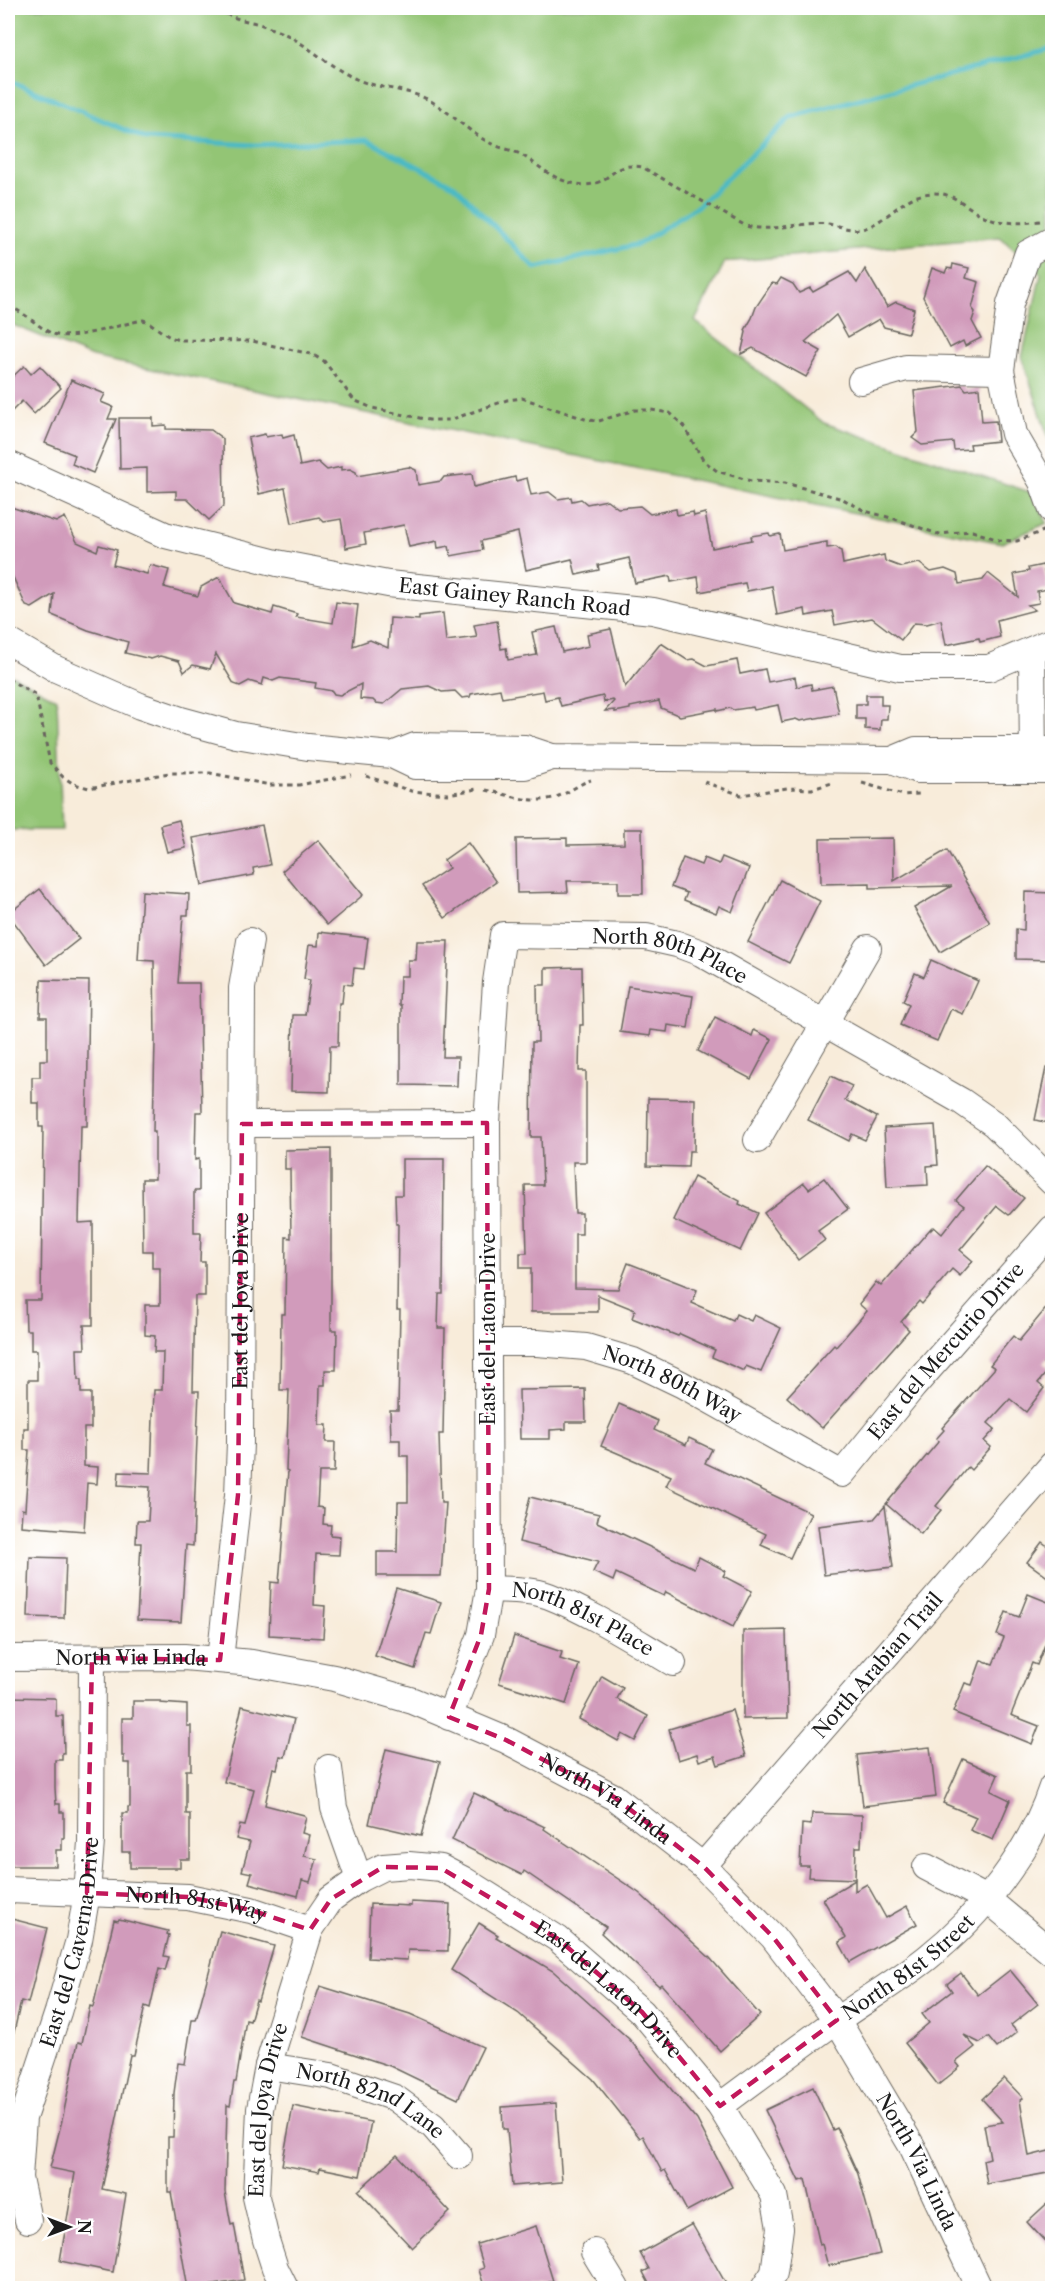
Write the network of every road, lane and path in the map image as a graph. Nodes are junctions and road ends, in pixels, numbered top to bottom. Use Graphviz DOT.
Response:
graph roads {
  1 [pos="219,8"];
  2 [pos="1049,230"];
  3 [pos="8,306"];
  4 [pos="1001,370"];
  5 [pos="861,381"];
  6 [pos="8,464"];
  7 [pos="1053,510"];
  8 [pos="1053,526"];
  9 [pos="8,641"];
  10 [pos="1042,646"];
  11 [pos="1043,760"];
  12 [pos="504,935"];
  13 [pos="250,941"];
  14 [pos="868,948"];
  15 [pos="823,1022"];
  16 [pos="486,1123"];
  17 [pos="242,1124"];
  18 [pos="757,1140"];
  19 [pos="1053,1182"];
  20 [pos="1053,1229"];
  21 [pos="488,1343"];
  22 [pos="1053,1465"];
  23 [pos="842,1474"];
  24 [pos="489,1589"];
  25 [pos="8,1658"];
  26 [pos="92,1658"];
  27 [pos="220,1660"];
  28 [pos="674,1663"];
  29 [pos="448,1717"];
  30 [pos="329,1768"];
  31 [pos="1053,1787"];
  32 [pos="703,1866"];
  33 [pos="926,1867"];
  34 [pos="359,1879"];
  35 [pos="8,1890"];
  36 [pos="87,1893"];
  37 [pos="987,1899"];
  38 [pos="310,1930"];
  39 [pos="1053,1953"];
  40 [pos="837,2019"];
  41 [pos="268,2066"];
  42 [pos="720,2106"];
  43 [pos="459,2156"];
  44 [pos="28,2220"];
  45 [pos="594,2252"];
  46 [pos="285,2289"];
  47 [pos="616,2289"];
  48 [pos="764,2289"];
  49 [pos="979,2289"];
  1 -- 2 [label="path"];
  2 -- 4 [label="street"];
  3 -- 8 [label="path"];
  4 -- 5 [label="street"];
  4 -- 7 [label="street"];
  6 -- 10 [label="street, East Gainey Ranch Road"];
  9 -- 11 [label="street, East Gainey Ranch Road"];
  10 -- 11 [label="street, East Gainey Ranch Road"];
  12 -- 15 [label="street, North 80th Place"];
  12 -- 16 [label="street, East del Laton Drive"];
  13 -- 17 [label="street, East del Joya Drive"];
  14 -- 15 [label="street"];
  15 -- 18 [label="street"];
  15 -- 19 [label="street, North 80th Place"];
  16 -- 17 [label="street"];
  16 -- 21 [label="street, East del Laton Drive"];
  17 -- 27 [label="street, East del Joya Drive"];
  20 -- 23 [label="street, East del Mercurio Drive"];
  21 -- 23 [label="street, North 80th Way"];
  21 -- 24 [label="street, East del Laton Drive"];
  22 -- 32 [label="street, North Arabian Trail"];
  24 -- 28 [label="street, North 81st Place"];
  24 -- 29 [label="street, East del Laton Drive"];
  25 -- 26 [label="street, North Via Linda"];
  26 -- 27 [label="street, North Via Linda"];
  26 -- 36 [label="street, East del Caverna Drive"];
  27 -- 29 [label="street, North Via Linda"];
  29 -- 32 [label="street, North Via Linda"];
  30 -- 34 [label="street"];
  31 -- 37 [label="street, North 81st Street"];
  32 -- 40 [label="street, North Via Linda"];
  33 -- 37 [label="street"];
  34 -- 38 [label="street, East del Laton Drive"];
  34 -- 42 [label="street, East del Laton Drive"];
  35 -- 36 [label="street, North 81st Way"];
  36 -- 38 [label="street, North 81st Way"];
  36 -- 44 [label="street, East del Caverna Drive"];
  37 -- 39 [label="street"];
  37 -- 40 [label="street, North 81st Street"];
  38 -- 41 [label="street, East del Joya Drive"];
  40 -- 42 [label="street, North 81st Street"];
  40 -- 49 [label="street, North Via Linda"];
  41 -- 43 [label="street, North 82nd Lane"];
  41 -- 46 [label="street, East del Joya Drive"];
  42 -- 48 [label="street, East del Laton Drive"];
  45 -- 47 [label="street"];
}
